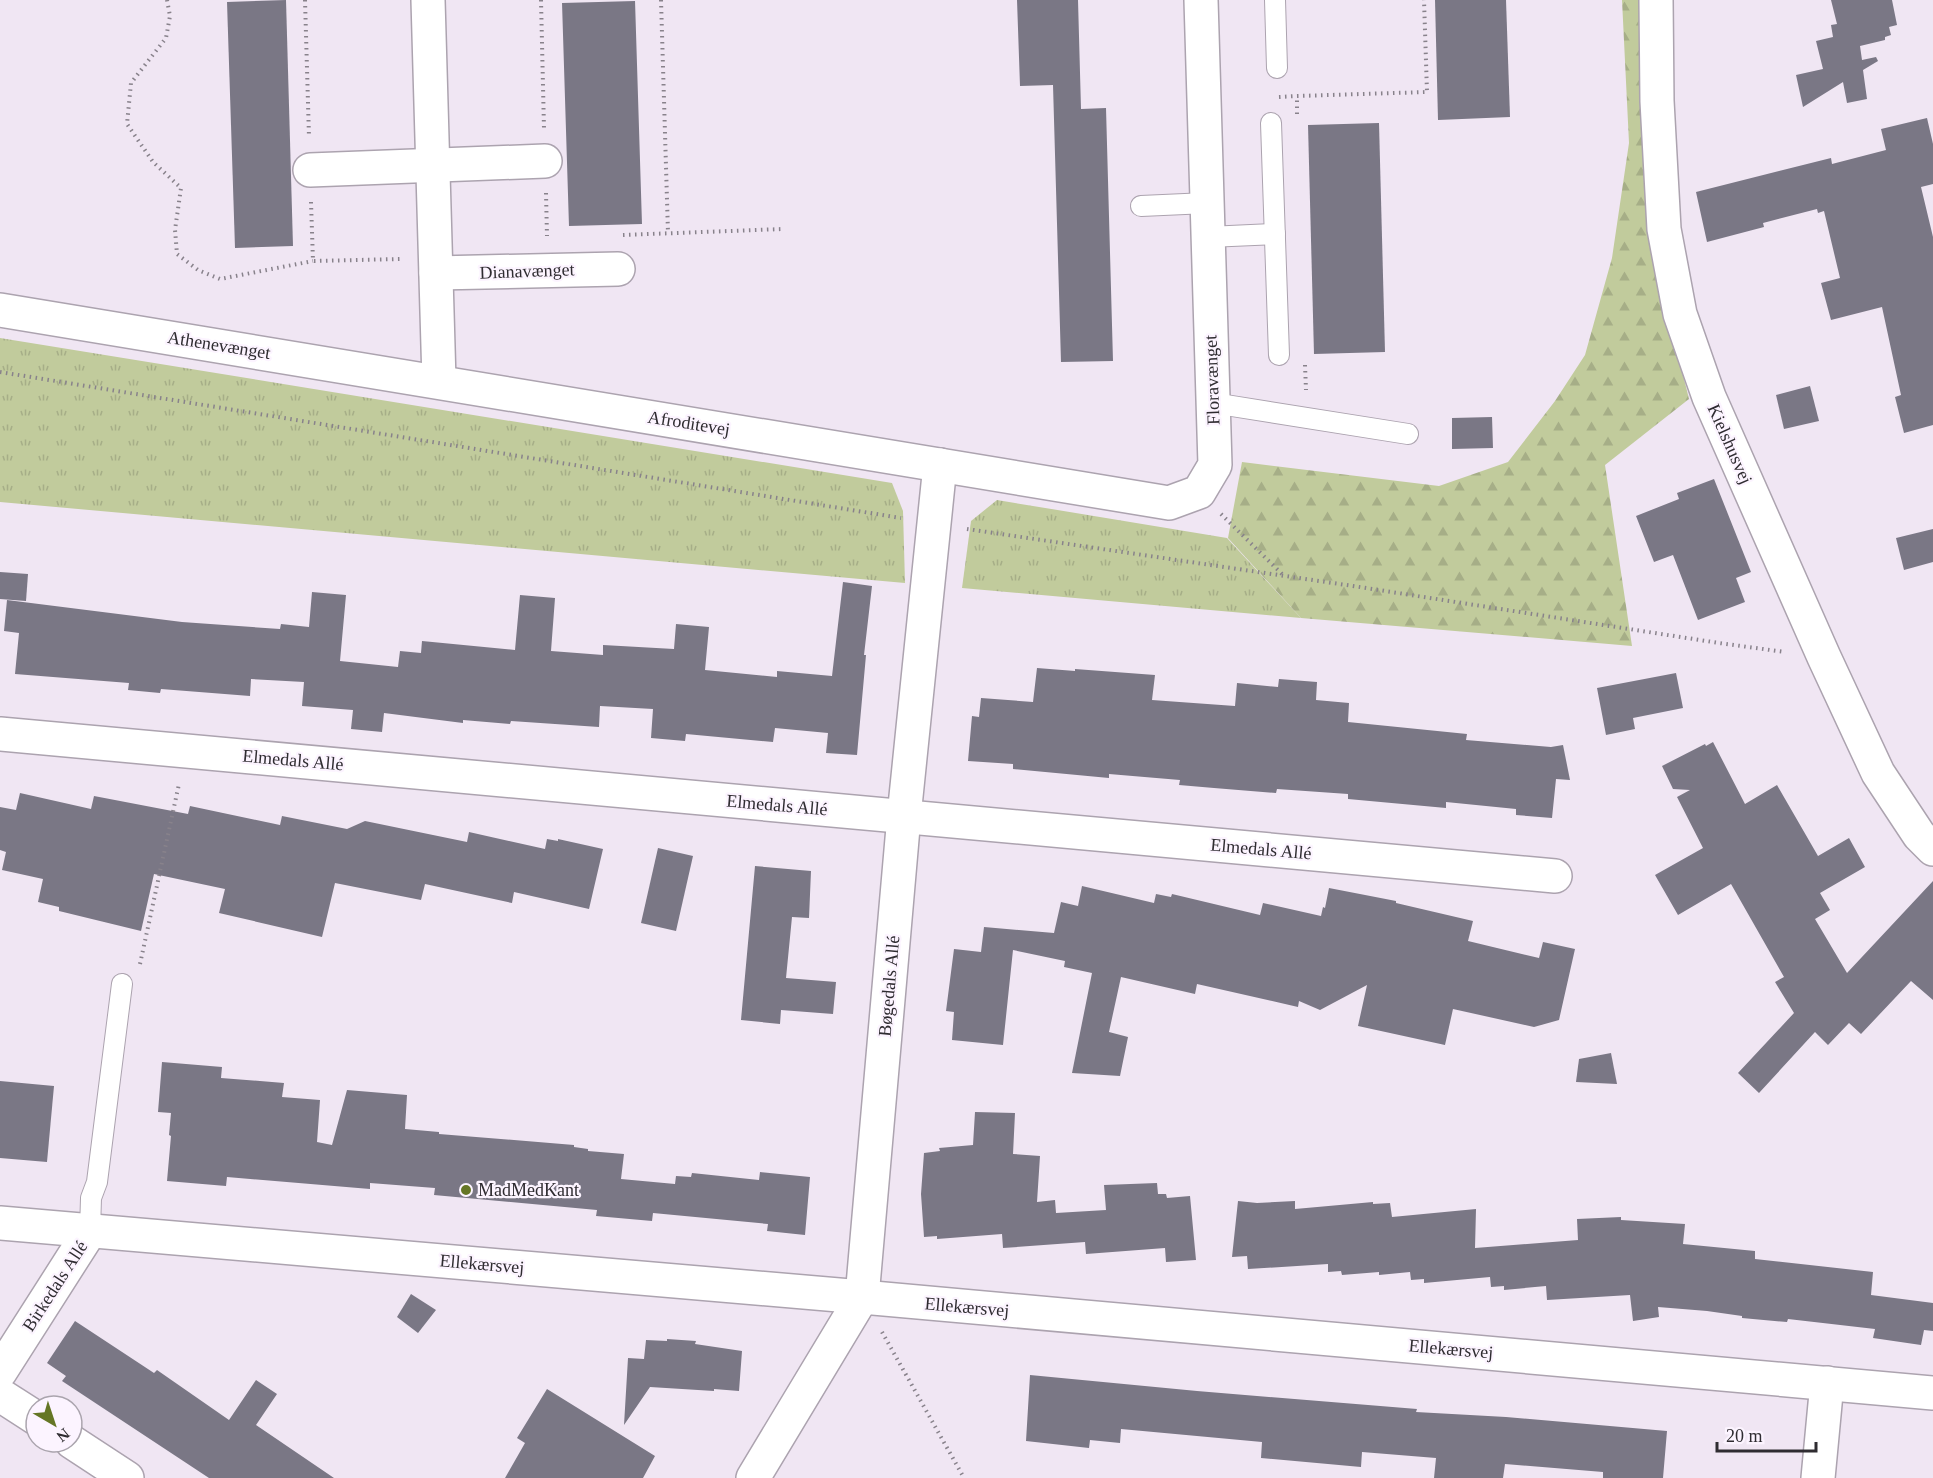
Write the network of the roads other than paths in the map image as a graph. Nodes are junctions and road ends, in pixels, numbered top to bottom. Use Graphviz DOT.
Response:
graph roads {
  1 [pos="428,0"];
  2 [pos="1201,0"];
  3 [pos="1275,0"];
  4 [pos="1656,0"];
  5 [pos="1278,68"];
  6 [pos="1271,123"];
  7 [pos="545,160"];
  8 [pos="432,165"];
  9 [pos="322,169"];
  10 [pos="1207,203"];
  11 [pos="1141,206"];
  12 [pos="1275,234"];
  13 [pos="1208,237"];
  14 [pos="618,269"];
  15 [pos="435,273"];
  16 [pos="0,310"];
  17 [pos="1280,355"];
  18 [pos="439,381"];
  19 [pos="1213,403"];
  20 [pos="1408,434"];
  21 [pos="940,465"];
  22 [pos="0,734"];
  23 [pos="904,816"];
  24 [pos="1933,849"];
  25 [pos="1555,876"];
  26 [pos="122,984"];
  27 [pos="0,1223"];
  28 [pos="90,1231"];
  29 [pos="862,1297"];
  30 [pos="0,1372"];
  31 [pos="1827,1383"];
  32 [pos="1933,1393"];
  33 [pos="0,1395"];
  34 [pos="24,1410"];
  35 [pos="84,1450"];
  36 [pos="127,1478"];
  37 [pos="753,1478"];
  38 [pos="1818,1478"];
  1 -- 8 [label="street"];
  2 -- 10 [label="street, Floravænget"];
  3 -- 5 [label="lane"];
  4 -- 24 [label="street, Kielshusvej"];
  6 -- 12 [label="lane"];
  7 -- 8 [label="street"];
  8 -- 9 [label="street"];
  8 -- 15 [label="street"];
  10 -- 11 [label="lane"];
  10 -- 13 [label="street, Floravænget"];
  12 -- 13 [label="lane"];
  12 -- 17 [label="lane"];
  13 -- 19 [label="street, Floravænget"];
  14 -- 15 [label="street, Dianavænget"];
  15 -- 18 [label="street"];
  16 -- 18 [label="street, Athenevænget"];
  18 -- 21 [label="street, Afroditevej"];
  19 -- 20 [label="lane"];
  19 -- 21 [label="street, Floravænget"];
  21 -- 23 [label="street, Bøgedals Allé"];
  22 -- 23 [label="street, Elmedals Allé"];
  23 -- 25 [label="street, Elmedals Allé"];
  23 -- 29 [label="street, Bøgedals Allé"];
  26 -- 28 [label="lane"];
  27 -- 28 [label="street, Ellekærsvej"];
  28 -- 29 [label="street, Ellekærsvej"];
  28 -- 30 [label="street, Birkedals Allé"];
  29 -- 31 [label="street, Ellekærsvej"];
  29 -- 37 [label="street, Bøgedals Allé"];
  31 -- 32 [label="street, Ellekærsvej"];
  31 -- 38 [label="street"];
  33 -- 34 [label="street"];
  35 -- 36 [label="street"];
}
